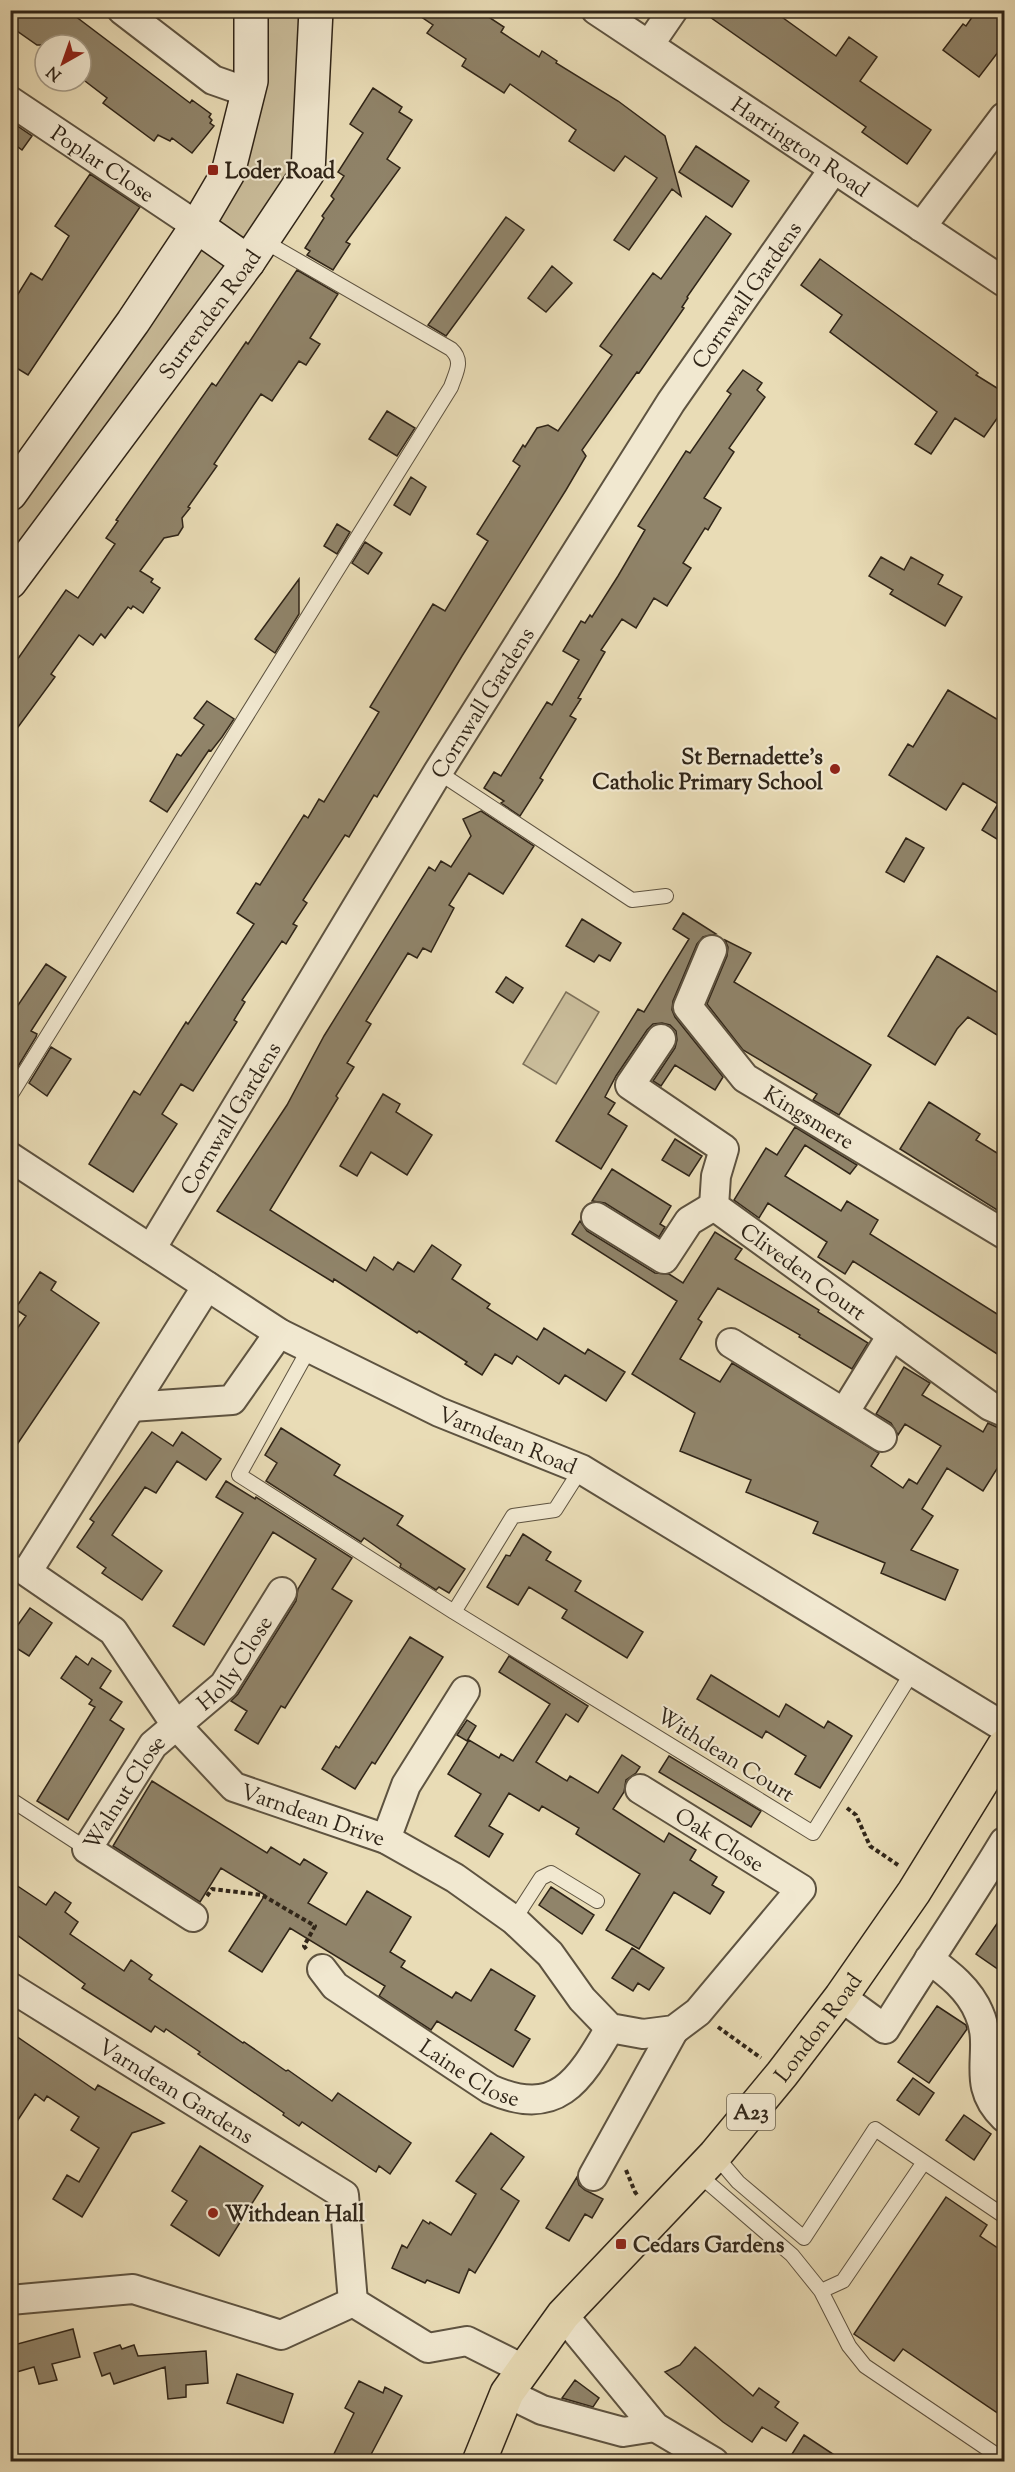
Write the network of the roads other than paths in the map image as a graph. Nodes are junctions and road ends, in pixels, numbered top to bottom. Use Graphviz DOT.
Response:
graph roads {
  1 [pos="122,10"];
  2 [pos="251,10"];
  3 [pos="316,10"];
  4 [pos="596,10"];
  5 [pos="673,10"];
  6 [pos="649,45"];
  7 [pos="249,88"];
  8 [pos="10,100"];
  9 [pos="1005,117"];
  10 [pos="833,170"];
  11 [pos="197,226"];
  12 [pos="921,227"];
  13 [pos="255,251"];
  14 [pos="1005,282"];
  15 [pos="10,494"];
  16 [pos="14,569"];
  17 [pos="438,772"];
  18 [pos="666,896"];
  19 [pos="712,950"];
  20 [pos="661,1039"];
  21 [pos="10,1096"];
  22 [pos="10,1157"];
  23 [pos="714,1206"];
  24 [pos="596,1217"];
  25 [pos="1005,1234"];
  26 [pos="151,1249"];
  27 [pos="207,1286"];
  28 [pos="279,1333"];
  29 [pos="892,1335"];
  30 [pos="731,1343"];
  31 [pos="310,1347"];
  32 [pos="131,1407"];
  33 [pos="1005,1412"];
  34 [pos="843,1413"];
  35 [pos="882,1437"];
  36 [pos="581,1469"];
  37 [pos="19,1566"];
  38 [pos="282,1592"];
  39 [pos="454,1612"];
  40 [pos="913,1671"];
  41 [pos="465,1691"];
  42 [pos="176,1725"];
  43 [pos="1005,1727"];
  44 [pos="1005,1746"];
  45 [pos="640,1789"];
  46 [pos="10,1799"];
  47 [pos="386,1839"];
  48 [pos="1005,1842"];
  49 [pos="87,1850"];
  50 [pos="995,1881"];
  51 [pos="597,1901"];
  52 [pos="193,1917"];
  53 [pos="514,1920"];
  54 [pos="929,1959"];
  55 [pos="322,1969"];
  56 [pos="10,1987"];
  57 [pos="842,1997"];
  58 [pos="610,2028"];
  59 [pos="674,2030"];
  60 [pos="1005,2117"];
  61 [pos="924,2162"];
  62 [pos="706,2164"];
  63 [pos="593,2176"];
  64 [pos="1005,2216"];
  65 [pos="821,2291"];
  66 [pos="10,2300"];
  67 [pos="353,2302"];
  68 [pos="563,2315"];
  69 [pos="515,2381"];
  70 [pos="656,2427"];
  71 [pos="1005,2460"];
  72 [pos="479,2462"];
  73 [pos="714,2462"];
  1 -- 7 [label="street"];
  2 -- 7 [label="street"];
  3 -- 13 [label="street, Surrenden Road"];
  4 -- 6 [label="street, Harrington Road"];
  5 -- 6 [label="street"];
  6 -- 10 [label="street, Harrington Road"];
  7 -- 11 [label="street"];
  8 -- 11 [label="street, Poplar Close"];
  9 -- 12 [label="street"];
  10 -- 12 [label="street, Harrington Road"];
  10 -- 17 [label="street, Cornwall Gardens"];
  11 -- 13 [label="street"];
  11 -- 15 [label="street"];
  12 -- 14 [label="street, Harrington Road"];
  13 -- 16 [label="street, Surrenden Road"];
  13 -- 21 [label="lane"];
  17 -- 18 [label="lane"];
  17 -- 26 [label="street, Cornwall Gardens"];
  19 -- 25 [label="street, Kingsmere"];
  20 -- 23 [label="street"];
  22 -- 26 [label="street, Varndean Road"];
  23 -- 24 [label="street"];
  23 -- 29 [label="street, Cliveden Court"];
  26 -- 27 [label="street, Varndean Road"];
  27 -- 28 [label="street, Varndean Road"];
  27 -- 32 [label="street, Varndean Drive"];
  28 -- 31 [label="street, Varndean Road"];
  28 -- 32 [label="street"];
  29 -- 33 [label="street, Cliveden Court"];
  29 -- 34 [label="street"];
  30 -- 34 [label="street"];
  31 -- 36 [label="street, Varndean Road"];
  31 -- 39 [label="lane, Withdean Court"];
  32 -- 37 [label="street, Varndean Drive"];
  34 -- 35 [label="street"];
  36 -- 39 [label="lane"];
  36 -- 40 [label="street, Varndean Road"];
  37 -- 42 [label="street, Varndean Drive"];
  38 -- 42 [label="street, Holly Close"];
  39 -- 40 [label="lane, Withdean Court"];
  40 -- 43 [label="street, Varndean Road"];
  41 -- 47 [label="street"];
  42 -- 47 [label="street, Varndean Drive"];
  42 -- 49 [label="street, Walnut Close"];
  44 -- 57 [label="highway, London Road / A23"];
  45 -- 59 [label="street, Oak Close"];
  46 -- 49 [label="lane"];
  47 -- 53 [label="street, Varndean Drive"];
  48 -- 50 [label="street"];
  49 -- 52 [label="street, Walnut Close"];
  50 -- 54 [label="street"];
  51 -- 53 [label="lane"];
  53 -- 58 [label="street, Varndean Drive"];
  54 -- 57 [label="street"];
  54 -- 60 [label="street"];
  55 -- 58 [label="street, Laine Close"];
  56 -- 67 [label="street, Varndean Gardens"];
  57 -- 62 [label="highway, London Road / A23"];
  58 -- 59 [label="street"];
  59 -- 63 [label="street"];
  61 -- 62 [label="lane"];
  61 -- 64 [label="lane"];
  61 -- 65 [label="lane"];
  62 -- 65 [label="lane"];
  62 -- 68 [label="highway, London Road / A23"];
  65 -- 71 [label="lane"];
  66 -- 67 [label="street"];
  67 -- 69 [label="street"];
  68 -- 69 [label="highway, London Road / A23"];
  68 -- 70 [label="street"];
  69 -- 70 [label="street"];
  69 -- 72 [label="highway, London Road / A23"];
  70 -- 73 [label="street"];
}
